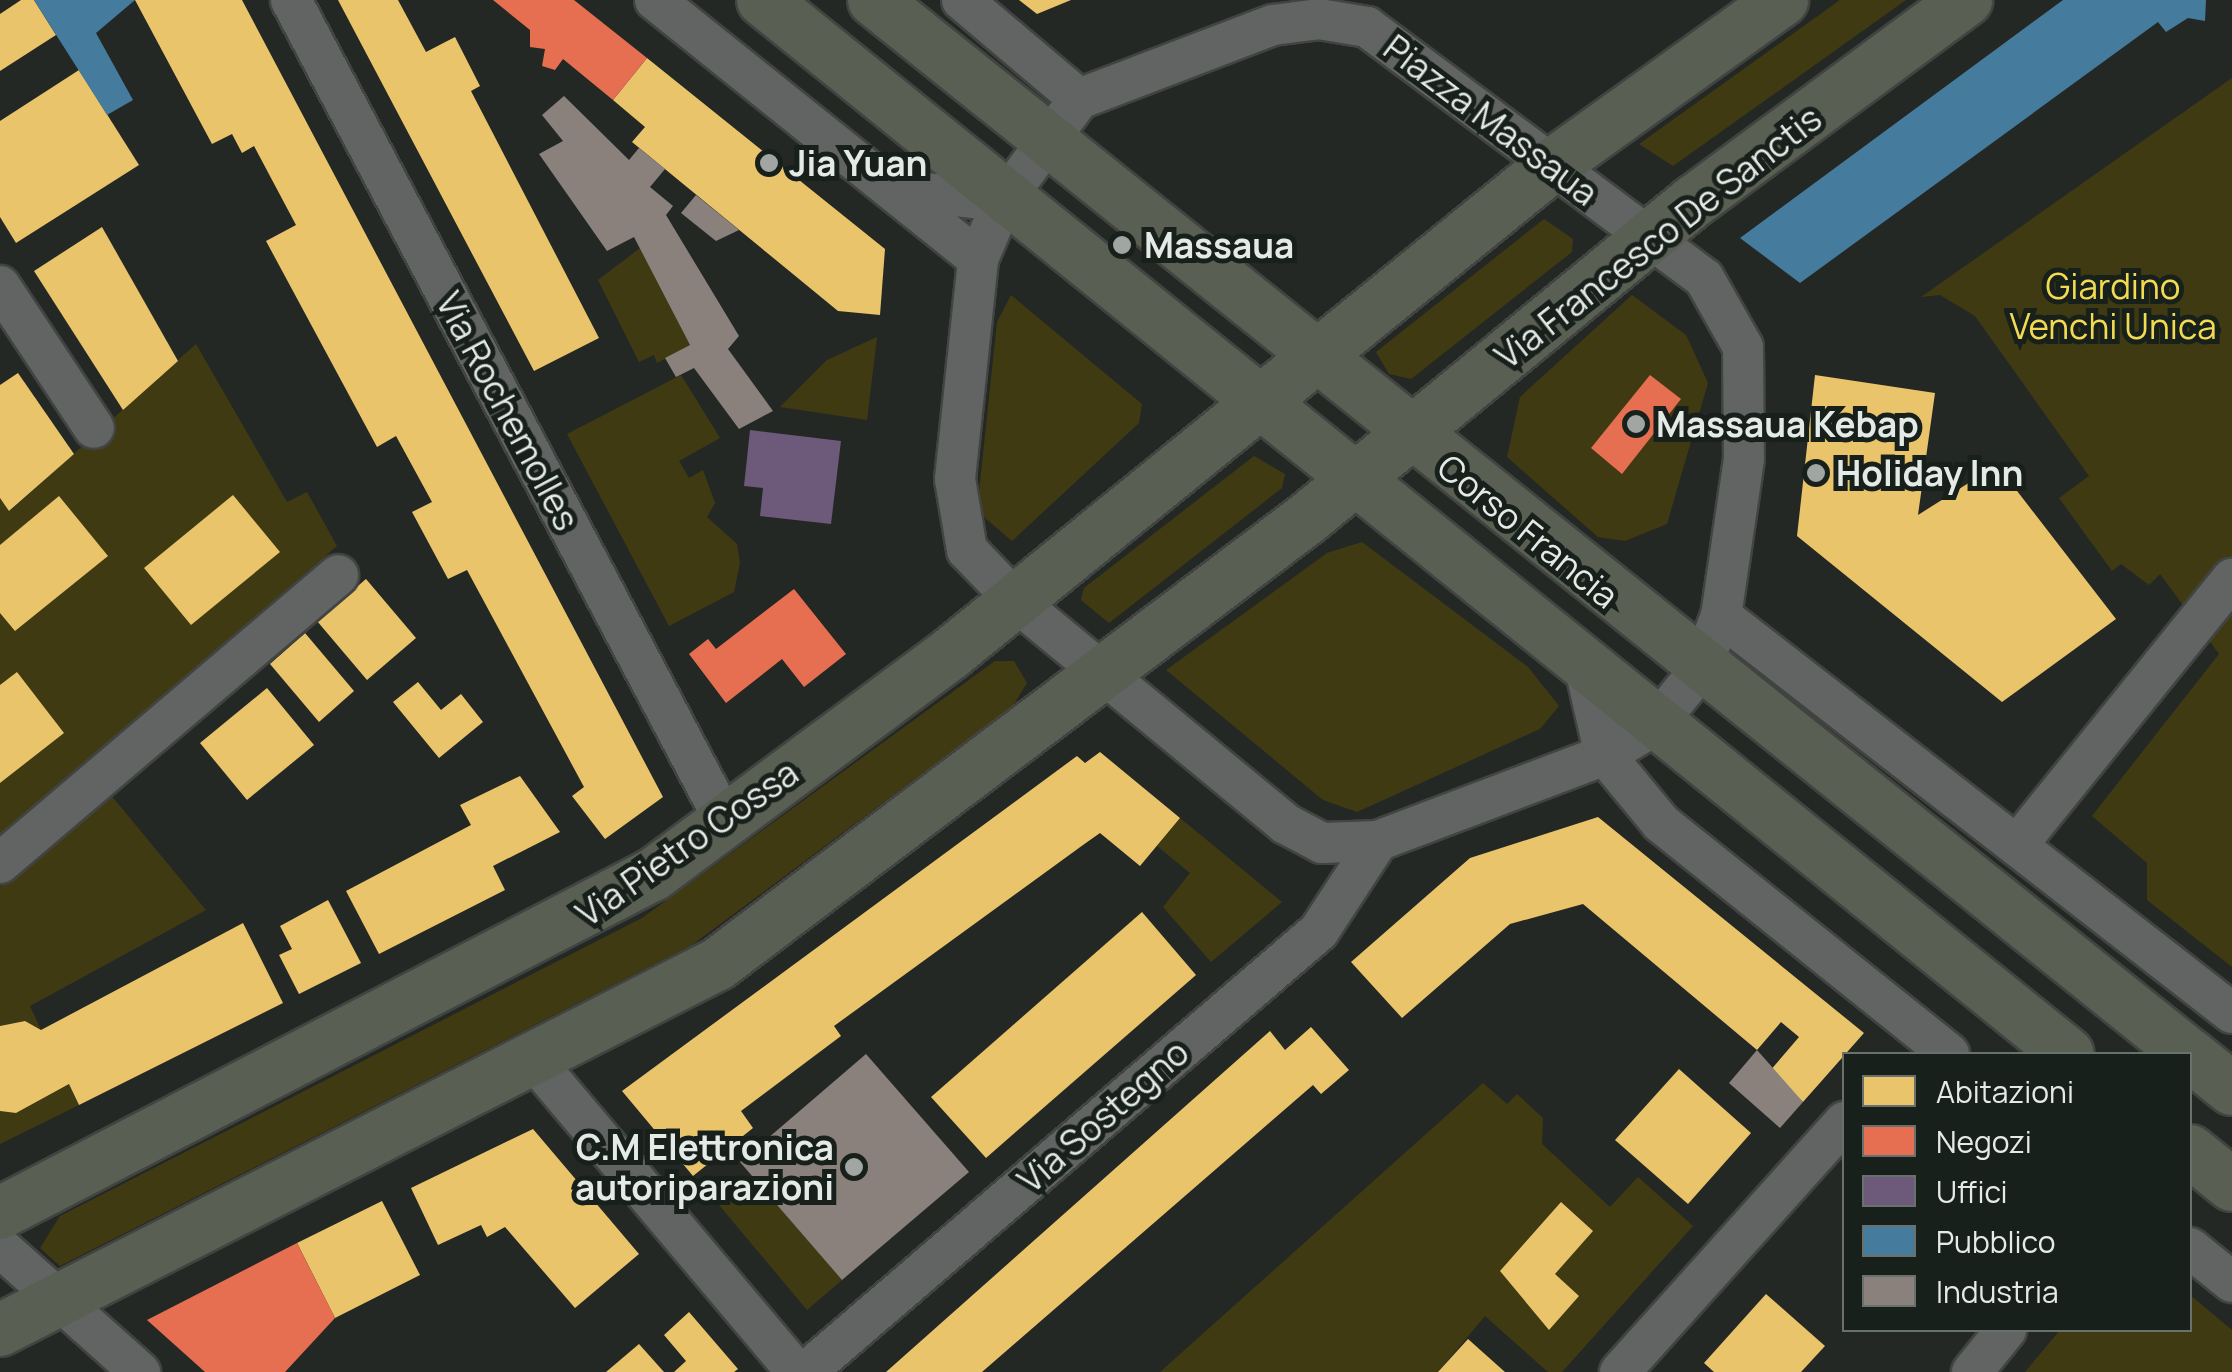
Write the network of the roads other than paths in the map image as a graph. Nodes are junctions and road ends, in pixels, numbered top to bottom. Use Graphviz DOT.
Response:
graph roads {
  1 [pos="291,0"];
  2 [pos="655,0"];
  3 [pos="763,0"];
  4 [pos="874,0"];
  5 [pos="962,0"];
  6 [pos="1782,0"];
  7 [pos="1966,0"];
  8 [pos="1079,99"];
  9 [pos="1048,140"];
  10 [pos="1554,164"];
  11 [pos="896,190"];
  12 [pos="1003,201"];
  13 [pos="1648,240"];
  14 [pos="978,259"];
  15 [pos="0,286"];
  16 [pos="1313,355"];
  17 [pos="1258,401"];
  18 [pos="94,428"];
  19 [pos="1410,435"];
  20 [pos="1353,480"];
  21 [pos="338,575"];
  22 [pos="2232,579"];
  23 [pos="1016,602"];
  24 [pos="1721,616"];
  25 [pos="1585,668"];
  26 [pos="1700,670"];
  27 [pos="1104,673"];
  28 [pos="1655,725"];
  29 [pos="1605,755"];
  30 [pos="725,821"];
  31 [pos="1378,841"];
  32 [pos="2018,844"];
  33 [pos="0,864"];
  34 [pos="2232,1013"];
  35 [pos="1926,1048"];
  36 [pos="2065,1052"];
  37 [pos="2185,1052"];
  38 [pos="2192,1057"];
  39 [pos="533,1059"];
  40 [pos="2232,1089"];
  41 [pos="1842,1124"];
  42 [pos="2192,1154"];
  43 [pos="2232,1185"];
  44 [pos="0,1213"];
  45 [pos="0,1247"];
  46 [pos="2192,1250"];
  47 [pos="2232,1282"];
  48 [pos="59,1300"];
  49 [pos="0,1330"];
  50 [pos="2004,1332"];
  51 [pos="140,1372"];
  52 [pos="797,1372"];
  53 [pos="806,1372"];
  54 [pos="1620,1372"];
  55 [pos="1972,1372"];
  1 -- 30 [label="street, Via Rochemolles"];
  2 -- 11 [label="street"];
  3 -- 12 [label="main road, Corso Francia"];
  4 -- 9 [label="main road, Corso Francia"];
  5 -- 8 [label="street"];
  6 -- 10 [label="main road"];
  7 -- 13 [label="main road, Via Francesco De Sanctis"];
  8 -- 9 [label="street, Piazza Massaua"];
  8 -- 10 [label="street, Piazza Massaua"];
  9 -- 12 [label="street, Piazza Massaua"];
  9 -- 16 [label="main road, Corso Francia"];
  10 -- 13 [label="street, Piazza Massaua"];
  10 -- 16 [label="main road"];
  11 -- 12 [label="street"];
  11 -- 14 [label="street"];
  12 -- 14 [label="street, Piazza Massaua"];
  12 -- 17 [label="main road, Corso Francia"];
  13 -- 19 [label="main road, Via Francesco De Sanctis"];
  13 -- 24 [label="street, Piazza Massaua"];
  14 -- 23 [label="street, Piazza Massaua"];
  15 -- 18 [label="street"];
  16 -- 17 [label="main road"];
  16 -- 19 [label="main road, Corso Francia"];
  17 -- 20 [label="main road, Corso Francia"];
  17 -- 23 [label="main road, Via Pietro Cossa"];
  19 -- 20 [label="main road, Via Francesco De Sanctis"];
  19 -- 26 [label="main road, Corso Francia"];
  20 -- 25 [label="main road, Corso Francia"];
  20 -- 27 [label="main road"];
  21 -- 33 [label="street"];
  22 -- 32 [label="street"];
  23 -- 27 [label="street, Piazza Massaua"];
  23 -- 30 [label="main road, Via Pietro Cossa"];
  24 -- 26 [label="street, Piazza Massaua"];
  24 -- 32 [label="street"];
  25 -- 28 [label="main road, Corso Francia"];
  25 -- 29 [label="street"];
  26 -- 28 [label="street, Piazza Massaua"];
  26 -- 37 [label="main road, Corso Francia"];
  27 -- 31 [label="street, Piazza Massaua"];
  27 -- 39 [label="main road"];
  28 -- 29 [label="street, Piazza Massaua"];
  28 -- 36 [label="main road, Corso Francia"];
  29 -- 31 [label="street, Piazza Massaua"];
  29 -- 35 [label="street"];
  30 -- 44 [label="main road, Via Pietro Cossa"];
  31 -- 53 [label="street, Via Sostegno"];
  32 -- 34 [label="street"];
  38 -- 40 [label="main road, Corso Francia"];
  39 -- 48 [label="main road"];
  39 -- 52 [label="street"];
  41 -- 54 [label="street"];
  42 -- 43 [label="main road"];
  45 -- 48 [label="street"];
  46 -- 47 [label="street"];
  48 -- 49 [label="main road"];
  48 -- 51 [label="street"];
  50 -- 55 [label="street"];
}
